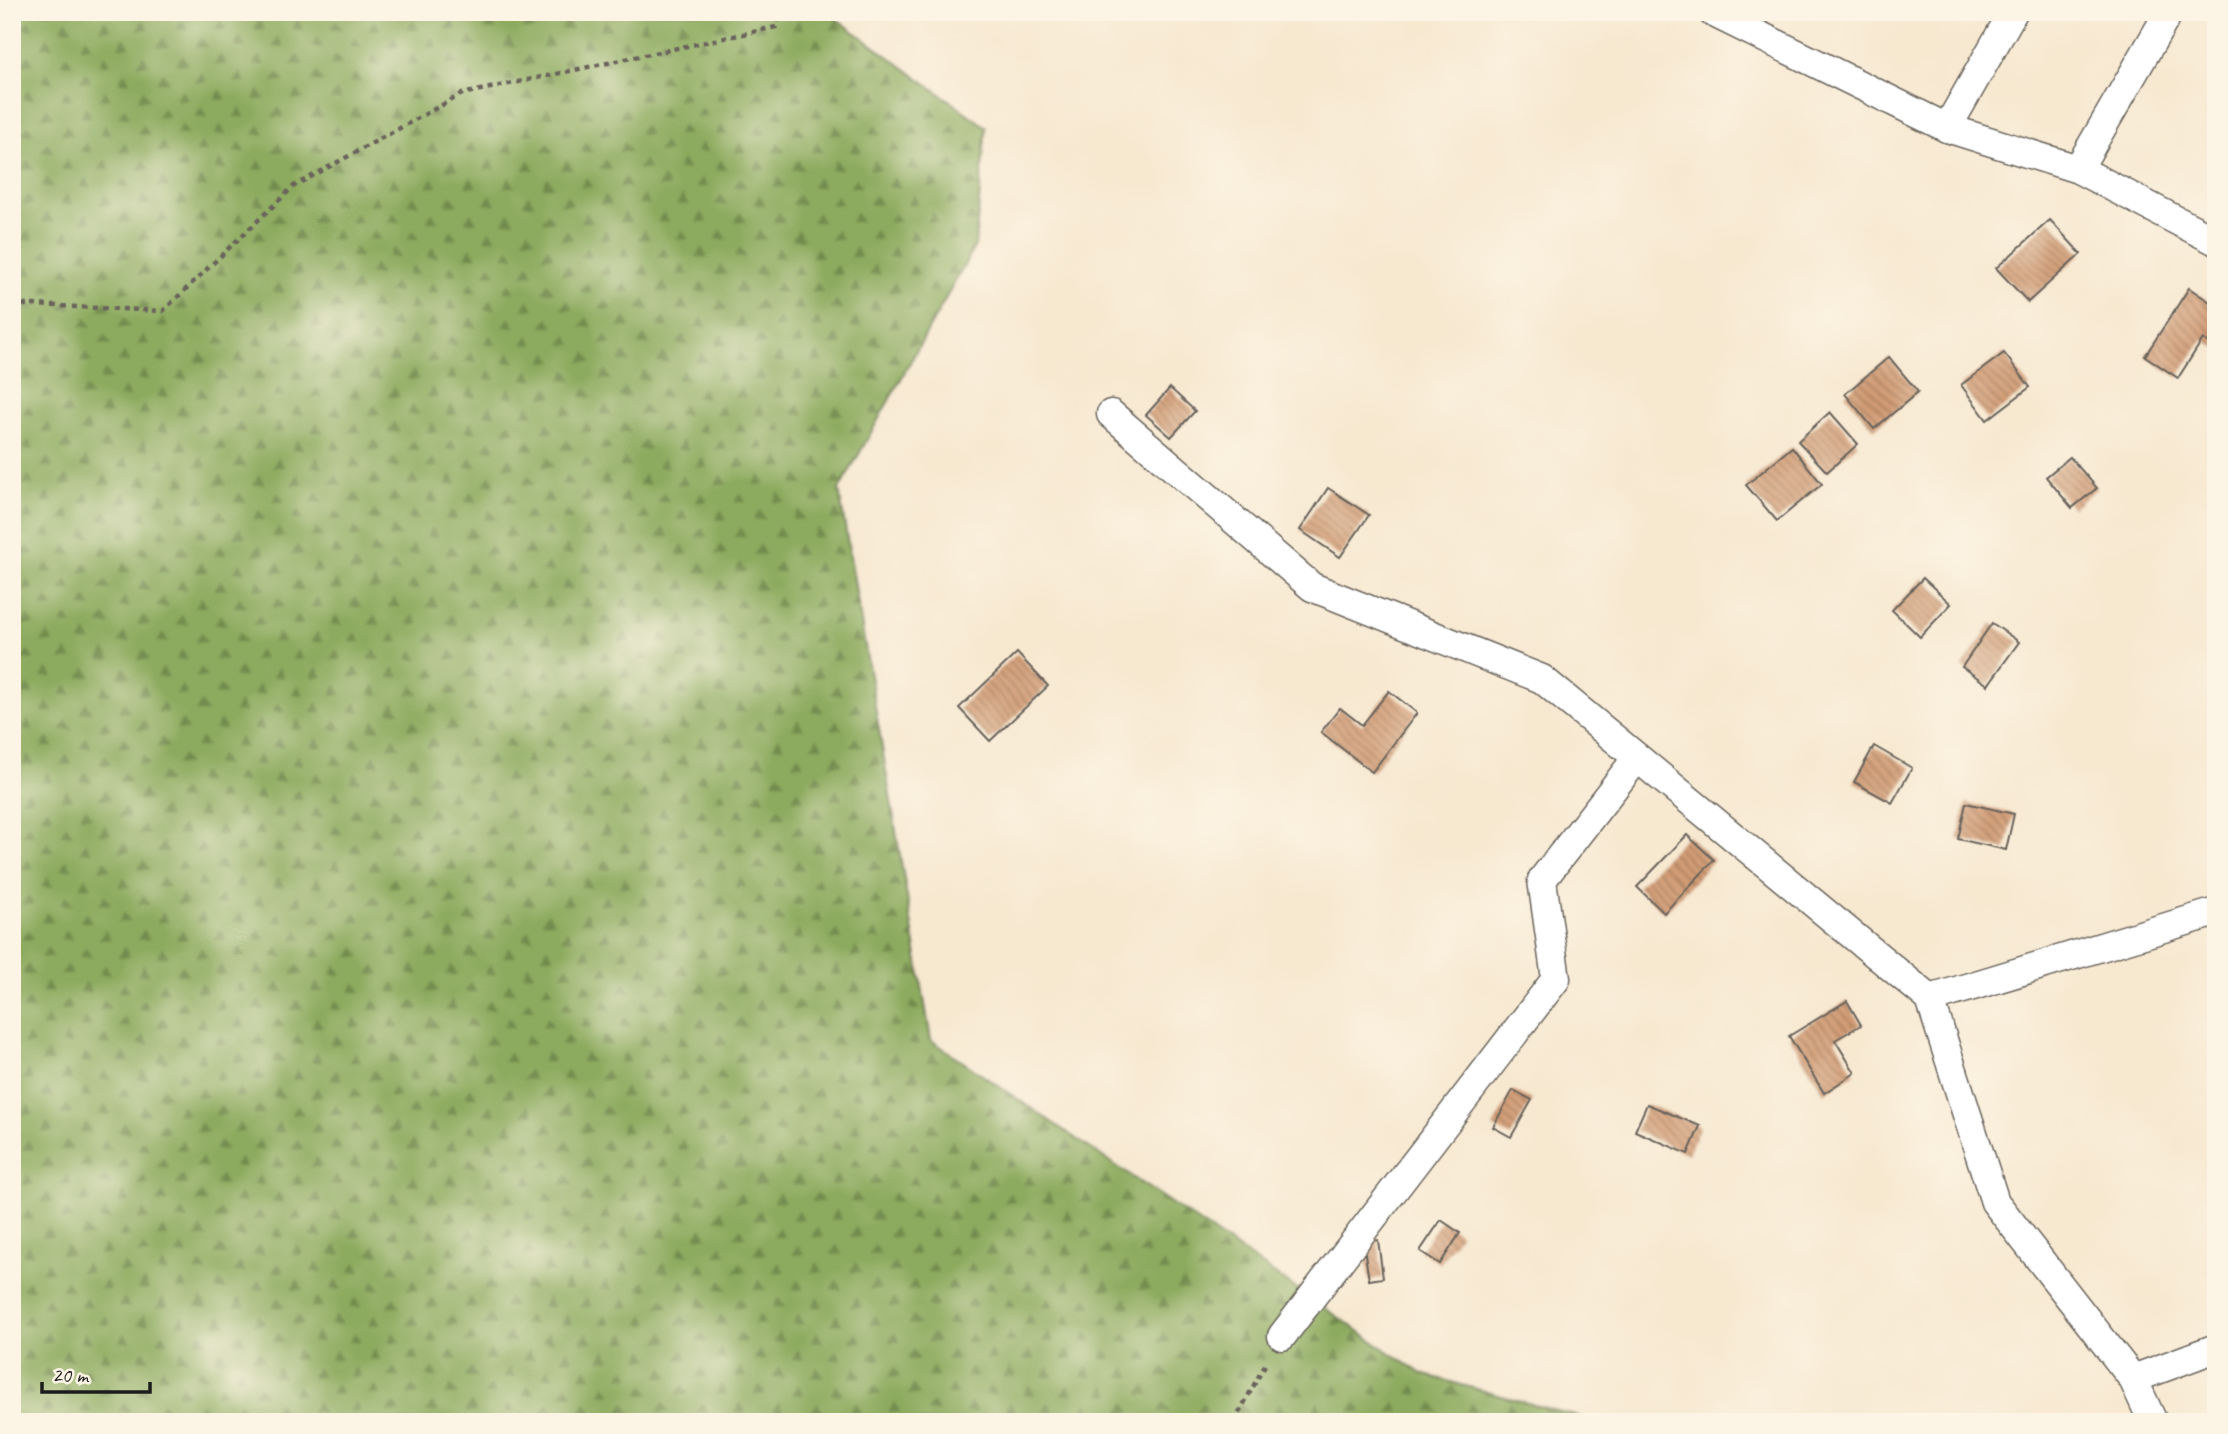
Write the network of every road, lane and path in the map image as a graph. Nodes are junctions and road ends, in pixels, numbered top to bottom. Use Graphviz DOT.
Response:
graph roads {
  1 [pos="779,12"];
  2 [pos="1712,12"];
  3 [pos="2013,12"];
  4 [pos="2168,12"];
  5 [pos="1947,128"];
  6 [pos="2078,169"];
  7 [pos="2216,241"];
  8 [pos="12,304"];
  9 [pos="1111,414"];
  10 [pos="1637,758"];
  11 [pos="2216,912"];
  12 [pos="1930,999"];
  13 [pos="1282,1336"];
  14 [pos="2216,1348"];
  15 [pos="2133,1379"];
  16 [pos="1234,1422"];
  17 [pos="2153,1422"];
  1 -- 8 [label="path"];
  2 -- 5 [label="street"];
  3 -- 5 [label="street"];
  4 -- 6 [label="street"];
  5 -- 6 [label="street"];
  6 -- 7 [label="street"];
  9 -- 10 [label="street"];
  10 -- 12 [label="street"];
  10 -- 13 [label="street"];
  11 -- 12 [label="street"];
  12 -- 15 [label="street"];
  13 -- 16 [label="path"];
  14 -- 15 [label="street"];
  15 -- 17 [label="street"];
}
